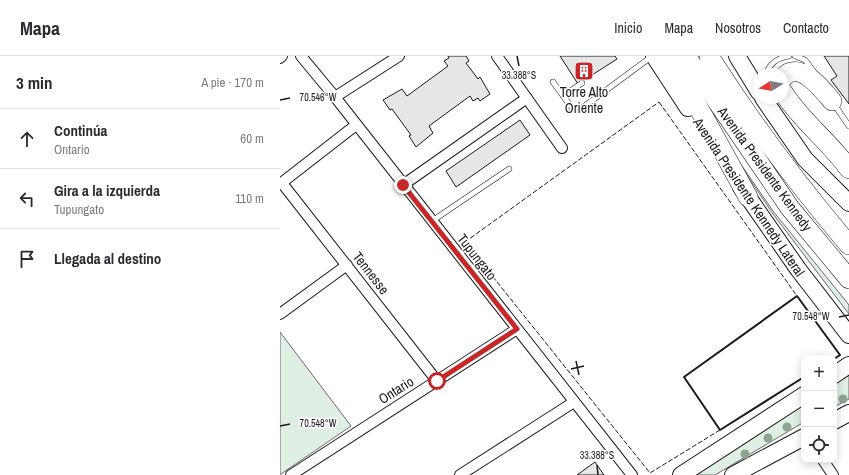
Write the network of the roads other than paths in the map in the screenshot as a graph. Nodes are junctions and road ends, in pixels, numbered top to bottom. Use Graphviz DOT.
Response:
graph roads {
  1 [pos="282,56"];
  2 [pos="301,56"];
  3 [pos="399,56"];
  4 [pos="497,56"];
  5 [pos="653,56"];
  6 [pos="667,56"];
  7 [pos="686,56"];
  8 [pos="709,56"];
  9 [pos="737,56"];
  10 [pos="789,56"];
  11 [pos="795,56"];
  12 [pos="280,58"];
  13 [pos="769,68"];
  14 [pos="789,73"];
  15 [pos="553,82"];
  16 [pos="753,82"];
  17 [pos="582,83"];
  18 [pos="563,96"];
  19 [pos="336,97"];
  20 [pos="527,98"];
  21 [pos="789,100"];
  22 [pos="832,101"];
  23 [pos="767,104"];
  24 [pos="356,125"];
  25 [pos="849,126"];
  26 [pos="562,148"];
  27 [pos="509,169"];
  28 [pos="849,169"];
  29 [pos="281,184"];
  30 [pos="403,185"];
  31 [pos="748,197"];
  32 [pos="849,203"];
  33 [pos="432,221"];
  34 [pos="849,245"];
  35 [pos="346,265"];
  36 [pos="849,279"];
  37 [pos="280,314"];
  38 [pos="517,329"];
  39 [pos="848,332"];
  40 [pos="849,365"];
  41 [pos="837,373"];
  42 [pos="437,381"];
  43 [pos="801,397"];
  44 [pos="574,402"];
  45 [pos="849,413"];
  46 [pos="837,419"];
  47 [pos="801,439"];
  48 [pos="825,463"];
  49 [pos="291,475"];
  50 [pos="460,475"];
  51 [pos="632,475"];
  52 [pos="681,475"];
  53 [pos="733,475"];
  54 [pos="833,475"];
  1 -- 12 [label="street"];
  2 -- 19 [label="street, Tupungato"];
  3 -- 19 [label="street"];
  4 -- 20 [label="street"];
  5 -- 18 [label="lane"];
  5 -- 31 [label="main road, Avenida Presidente Kennedy Lateral"];
  6 -- 31 [label="highway"];
  7 -- 36 [label="highway, Avenida Presidente Kennedy"];
  8 -- 34 [label="highway, Avenida Presidente Kennedy"];
  9 -- 16 [label="main road"];
  10 -- 13 [label="lane"];
  11 -- 22 [label="lane"];
  14 -- 22 [label="highway"];
  15 -- 18 [label="lane"];
  17 -- 18 [label="lane"];
  19 -- 24 [label="street, Tupungato"];
  20 -- 26 [label="street"];
  20 -- 30 [label="street"];
  21 -- 28 [label="highway"];
  22 -- 25 [label="lane"];
  23 -- 32 [label="main road"];
  24 -- 29 [label="street"];
  24 -- 30 [label="street, Tupungato"];
  27 -- 33 [label="lane"];
  29 -- 35 [label="street, Tennesse"];
  30 -- 33 [label="street, Tupungato"];
  31 -- 39 [label="main road, Avenida Presidente Kennedy Lateral"];
  33 -- 38 [label="street, Tupungato"];
  35 -- 37 [label="street"];
  35 -- 42 [label="street, Tennesse"];
  38 -- 42 [label="street, Ontario"];
  38 -- 44 [label="street, Tupungato"];
  40 -- 41 [label="main road"];
  42 -- 49 [label="street, Ontario"];
  43 -- 52 [label="main road"];
  44 -- 50 [label="street"];
  44 -- 51 [label="street, Tupungato"];
  45 -- 46 [label="main road"];
  47 -- 53 [label="main road"];
  48 -- 54 [label="street"];
}
